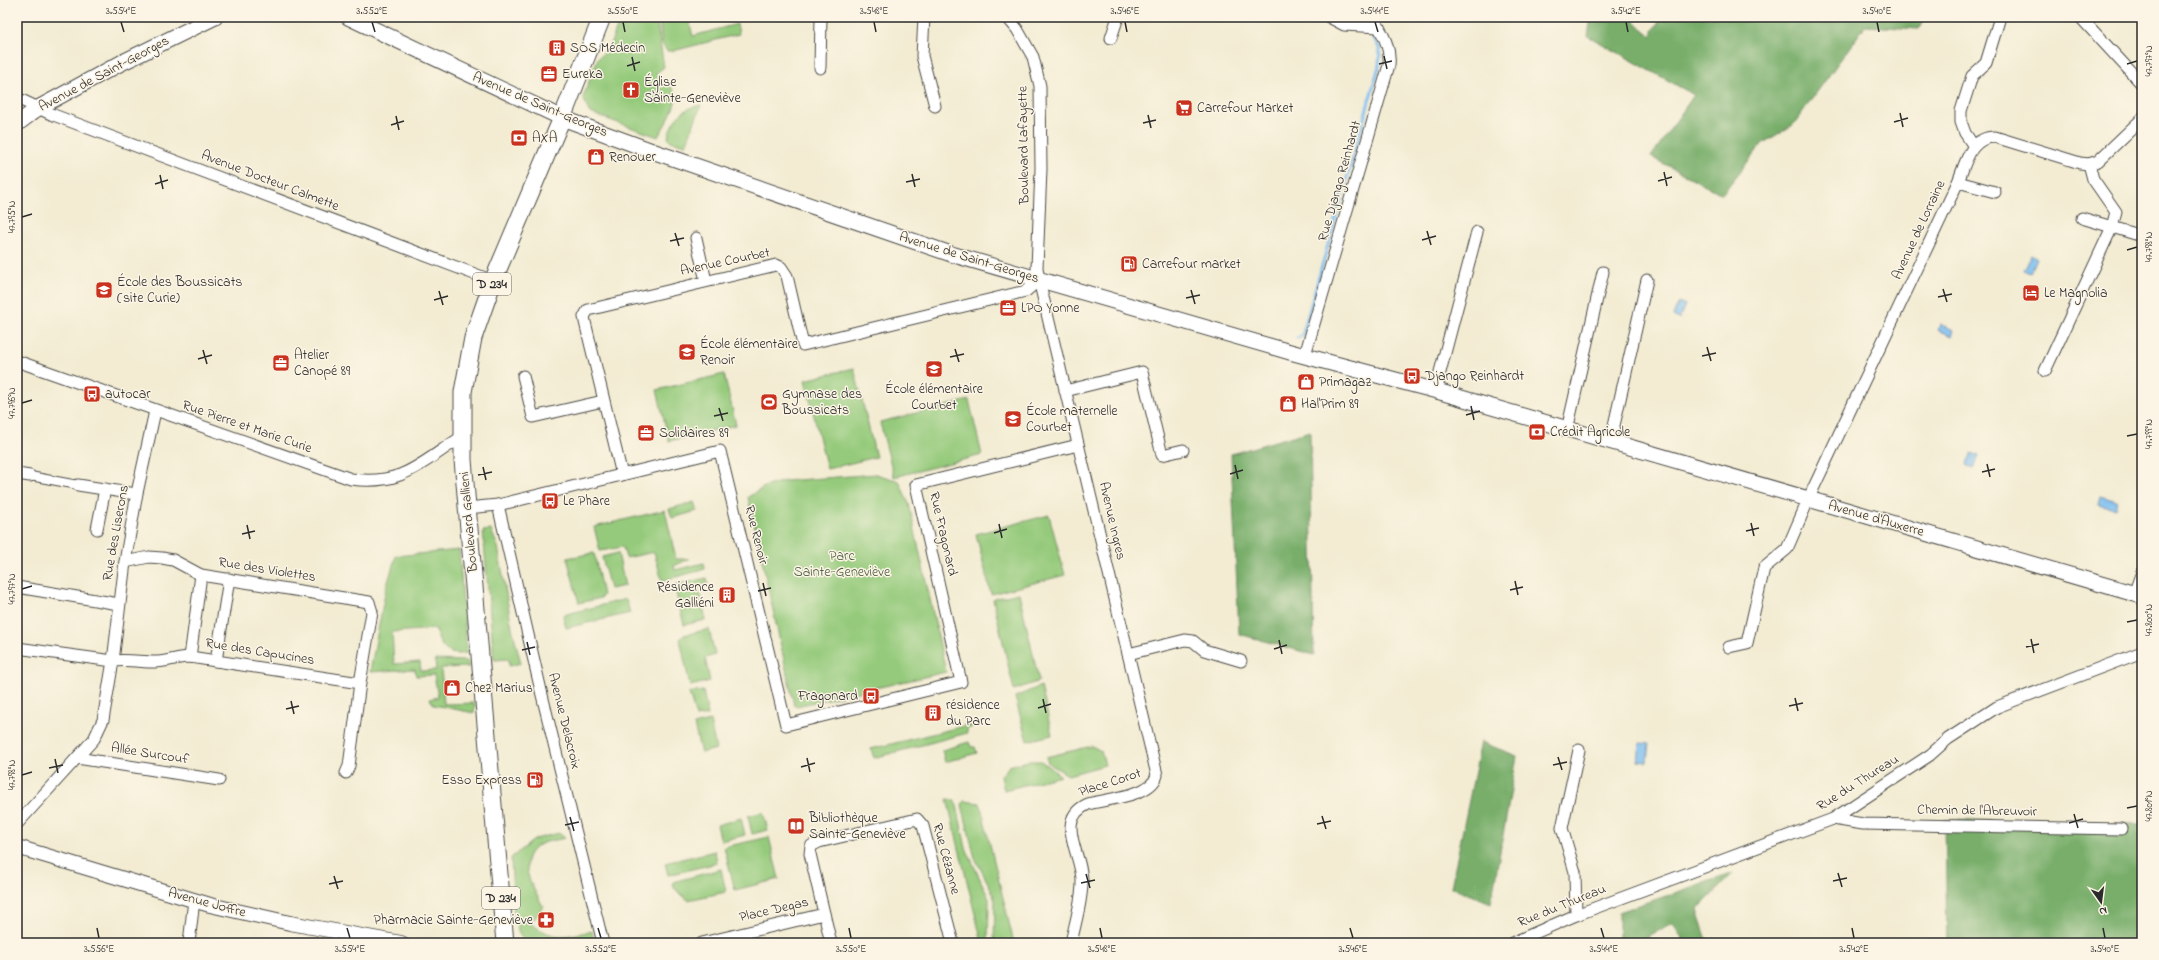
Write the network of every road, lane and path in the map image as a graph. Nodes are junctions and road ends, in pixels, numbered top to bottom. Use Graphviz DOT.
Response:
graph roads {
  1 [pos="215,17"];
  2 [pos="348,17"];
  3 [pos="602,17"];
  4 [pos="821,17"];
  5 [pos="924,17"];
  6 [pos="1007,17"];
  7 [pos="1118,17"];
  8 [pos="1329,17"];
  9 [pos="1373,17"];
  10 [pos="2000,17"];
  11 [pos="2083,17"];
  12 [pos="1379,27"];
  13 [pos="1111,38"];
  14 [pos="820,68"];
  15 [pos="2142,84"];
  16 [pos="17,98"];
  17 [pos="935,106"];
  18 [pos="38,108"];
  19 [pos="562,118"];
  20 [pos="2142,120"];
  21 [pos="17,124"];
  22 [pos="1973,145"];
  23 [pos="2089,164"];
  24 [pos="1958,182"];
  25 [pos="1995,192"];
  26 [pos="2082,218"];
  27 [pos="2112,227"];
  28 [pos="1477,232"];
  29 [pos="2142,236"];
  30 [pos="696,238"];
  31 [pos="1603,272"];
  32 [pos="1039,280"];
  33 [pos="1647,280"];
  34 [pos="493,281"];
  35 [pos="706,281"];
  36 [pos="1305,355"];
  37 [pos="17,361"];
  38 [pos="2045,371"];
  39 [pos="523,376"];
  40 [pos="1065,391"];
  41 [pos="1436,391"];
  42 [pos="603,401"];
  43 [pos="155,411"];
  44 [pos="1567,430"];
  45 [pos="462,438"];
  46 [pos="1610,443"];
  47 [pos="1078,445"];
  48 [pos="1183,450"];
  49 [pos="17,474"];
  50 [pos="622,475"];
  51 [pos="30,476"];
  52 [pos="78,485"];
  53 [pos="104,489"];
  54 [pos="136,494"];
  55 [pos="1808,500"];
  56 [pos="498,505"];
  57 [pos="467,508"];
  58 [pos="97,529"];
  59 [pos="125,562"];
  60 [pos="2142,572"];
  61 [pos="201,575"];
  62 [pos="229,579"];
  63 [pos="17,587"];
  64 [pos="2138,595"];
  65 [pos="119,604"];
  66 [pos="1729,647"];
  67 [pos="17,648"];
  68 [pos="2142,652"];
  69 [pos="1128,654"];
  70 [pos="190,657"];
  71 [pos="113,661"];
  72 [pos="216,661"];
  73 [pos="1241,661"];
  74 [pos="962,682"];
  75 [pos="360,683"];
  76 [pos="1579,750"];
  77 [pos="77,758"];
  78 [pos="1157,769"];
  79 [pos="346,773"];
  80 [pos="219,780"];
  81 [pos="1833,819"];
  82 [pos="17,824"];
  83 [pos="2121,829"];
  84 [pos="17,847"];
  85 [pos="194,900"];
  86 [pos="824,914"];
  87 [pos="1576,915"];
  88 [pos="189,943"];
  89 [pos="400,943"];
  90 [pos="504,943"];
  91 [pos="603,943"];
  92 [pos="702,943"];
  93 [pos="831,943"];
  94 [pos="953,943"];
  95 [pos="1071,943"];
  96 [pos="1512,943"];
  1 -- 18 [label="main road, Avenue de Saint-Georges"];
  2 -- 19 [label="main road, Avenue de Saint-Georges"];
  3 -- 19 [label="main road, D 234"];
  4 -- 14 [label="street"];
  5 -- 17 [label="street"];
  6 -- 32 [label="street, Boulevard Lafayette"];
  7 -- 13 [label="street"];
  8 -- 12 [label="street"];
  9 -- 12 [label="street, Rue Django Reinhardt"];
  10 -- 22 [label="street"];
  11 -- 15 [label="street"];
  12 -- 36 [label="street, Rue Django Reinhardt"];
  16 -- 18 [label="street, Avenue Docteur Calmette"];
  18 -- 21 [label="main road, Avenue de Saint-Georges"];
  18 -- 34 [label="street, Avenue Docteur Calmette"];
  19 -- 32 [label="main road, Avenue de Saint-Georges"];
  19 -- 34 [label="main road, Boulevard Gallieni / D 234"];
  20 -- 23 [label="street"];
  22 -- 23 [label="street"];
  22 -- 24 [label="street, Avenue de Lorraine"];
  23 -- 27 [label="street"];
  24 -- 25 [label="street"];
  24 -- 55 [label="street, Avenue de Lorraine"];
  26 -- 27 [label="street"];
  27 -- 29 [label="street"];
  27 -- 38 [label="street"];
  28 -- 41 [label="street"];
  30 -- 35 [label="street"];
  31 -- 44 [label="street"];
  32 -- 35 [label="street, Avenue Courbet"];
  32 -- 36 [label="main road, Avenue de Saint-Georges"];
  32 -- 40 [label="street, Avenue Ingres"];
  33 -- 46 [label="street"];
  34 -- 45 [label="main road, Boulevard Gallieni / D 234"];
  35 -- 42 [label="street, Avenue Courbet"];
  36 -- 41 [label="main road, Avenue de Saint-Georges"];
  37 -- 43 [label="street, Rue Pierre et Marie Curie"];
  39 -- 42 [label="street"];
  40 -- 47 [label="street, Avenue Ingres"];
  40 -- 48 [label="street"];
  41 -- 44 [label="main road, Avenue de Saint-Georges"];
  42 -- 50 [label="street, Avenue Courbet"];
  43 -- 45 [label="street, Rue Pierre et Marie Curie"];
  43 -- 54 [label="street, Rue des Liserons"];
  44 -- 46 [label="main road, Avenue de Saint-Georges"];
  45 -- 57 [label="main road, Boulevard Gallieni / D 234"];
  46 -- 55 [label="main road, Avenue d'Auxerre"];
  47 -- 69 [label="street, Avenue Ingres"];
  47 -- 74 [label="street, Rue Fragonard"];
  49 -- 51 [label="street"];
  50 -- 56 [label="street, Rue Renoir"];
  50 -- 74 [label="street, Rue Renoir"];
  51 -- 52 [label="street"];
  52 -- 53 [label="street"];
  53 -- 54 [label="street"];
  53 -- 58 [label="street"];
  54 -- 59 [label="street, Rue des Liserons"];
  55 -- 64 [label="main road, Avenue d'Auxerre"];
  55 -- 66 [label="street, Avenue de Lorraine"];
  56 -- 57 [label="street, Rue Renoir"];
  56 -- 91 [label="street, Avenue Delacroix"];
  57 -- 90 [label="main road, Boulevard Gallieni / D 234"];
  59 -- 61 [label="street, Rue des Violettes"];
  59 -- 65 [label="street, Rue des Liserons"];
  60 -- 64 [label="street"];
  61 -- 62 [label="street, Rue des Violettes"];
  61 -- 70 [label="street"];
  62 -- 72 [label="street"];
  62 -- 75 [label="street, Rue des Violettes"];
  63 -- 65 [label="street"];
  65 -- 71 [label="street, Rue des Liserons"];
  67 -- 71 [label="street, Rue des Capucines"];
  68 -- 81 [label="street, Rue du Thureau"];
  69 -- 73 [label="street"];
  69 -- 78 [label="street, Avenue Ingres"];
  70 -- 71 [label="street, Rue des Capucines"];
  70 -- 72 [label="street, Rue des Capucines"];
  71 -- 77 [label="street, Rue des Liserons"];
  72 -- 75 [label="street, Rue des Capucines"];
  75 -- 79 [label="street"];
  76 -- 87 [label="street"];
  77 -- 80 [label="street, Allée Surcouf"];
  77 -- 82 [label="street, Rue des Liserons"];
  78 -- 95 [label="street, Place Corot"];
  81 -- 83 [label="street, Chemin de l'Abreuvoir"];
  81 -- 87 [label="street, Rue du Thureau"];
  84 -- 85 [label="street, Avenue Joffre"];
  85 -- 88 [label="street"];
  85 -- 89 [label="street, Avenue Joffre"];
  86 -- 92 [label="street, Place Degas"];
  86 -- 93 [label="street, Place Degas"];
  86 -- 94 [label="street, Rue Cézanne"];
  87 -- 96 [label="street, Rue du Thureau"];
}
